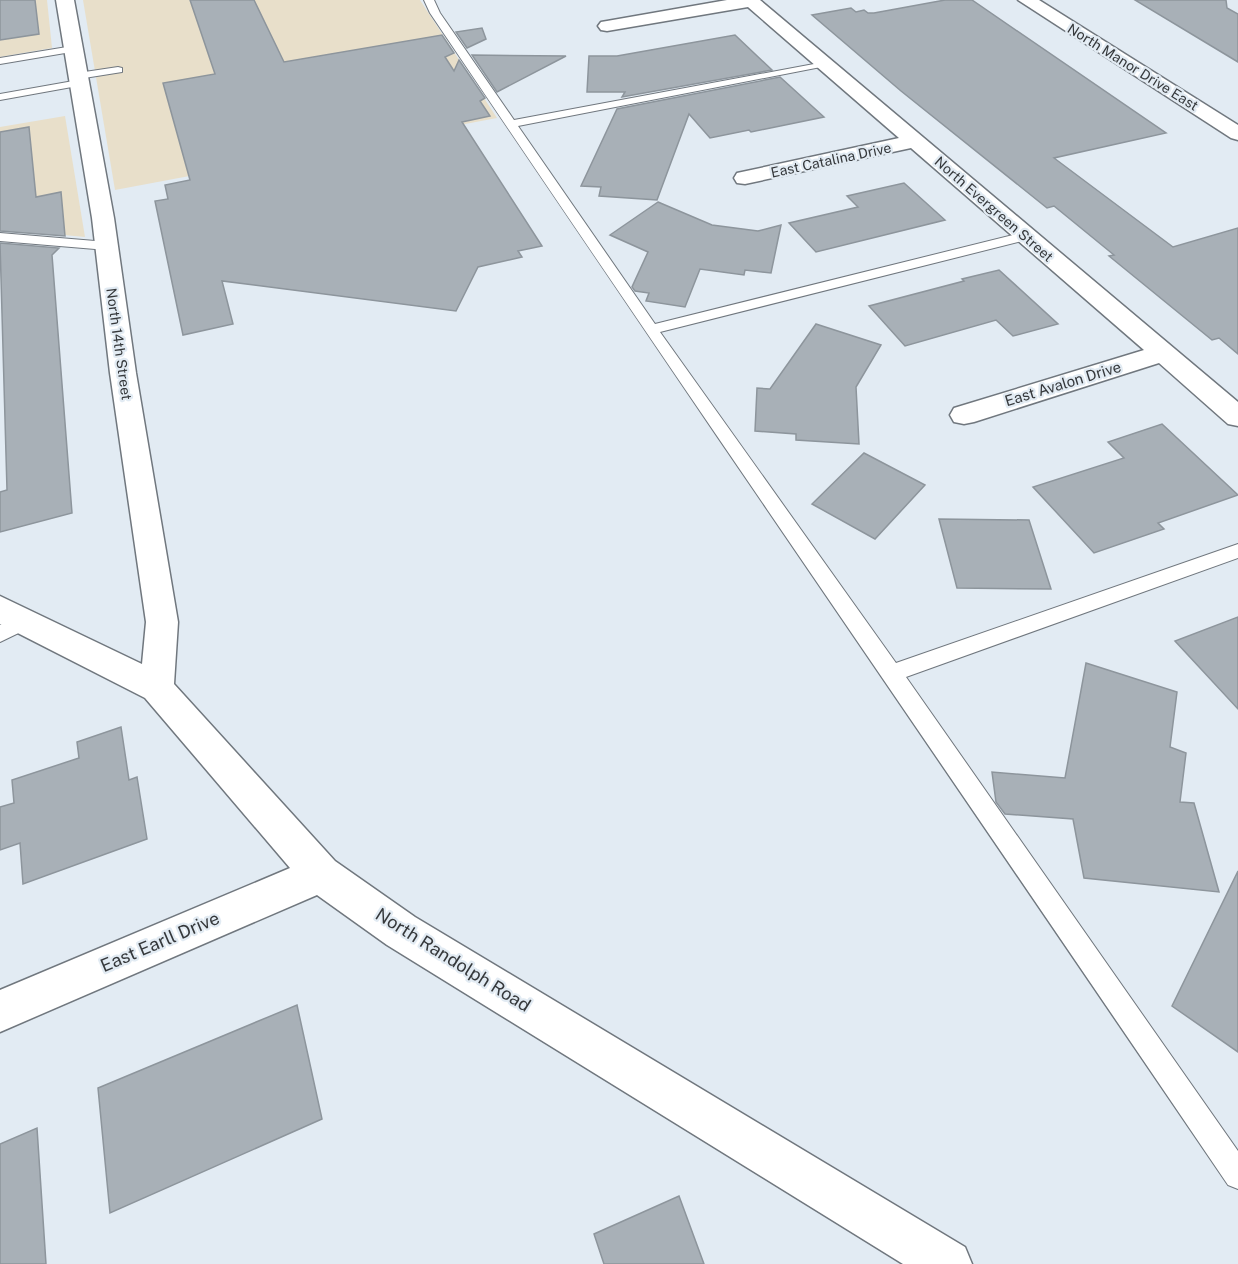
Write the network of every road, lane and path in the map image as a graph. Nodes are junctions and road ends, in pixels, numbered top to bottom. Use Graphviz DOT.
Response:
graph roads {
  1 [pos="65,0"];
  2 [pos="429,0"];
  3 [pos="751,0"];
  4 [pos="1027,0"];
  5 [pos="607,26"];
  6 [pos="73,49"];
  7 [pos="0,61"];
  8 [pos="826,63"];
  9 [pos="118,70"];
  10 [pos="78,80"];
  11 [pos="0,97"];
  12 [pos="512,124"];
  13 [pos="1238,134"];
  14 [pos="916,141"];
  15 [pos="745,178"];
  16 [pos="1025,236"];
  17 [pos="0,237"];
  18 [pos="107,246"];
  19 [pos="651,330"];
  20 [pos="1163,352"];
  21 [pos="964,415"];
  22 [pos="1238,417"];
  23 [pos="1238,551"];
  24 [pos="8,622"];
  25 [pos="892,673"];
  26 [pos="157,688"];
  27 [pos="321,874"];
  28 [pos="0,1011"];
  29 [pos="1238,1174"];
  30 [pos="948,1264"];
  1 -- 6 [label="street, North 14th Street"];
  2 -- 12 [label="lane"];
  3 -- 5 [label="street"];
  3 -- 8 [label="street, North Evergreen Street"];
  4 -- 13 [label="street, North Manor Drive East"];
  6 -- 7 [label="lane"];
  6 -- 10 [label="street, North 14th Street"];
  8 -- 12 [label="lane"];
  8 -- 14 [label="street, North Evergreen Street"];
  9 -- 10 [label="lane"];
  10 -- 11 [label="lane"];
  10 -- 18 [label="street, North 14th Street"];
  12 -- 19 [label="lane"];
  14 -- 15 [label="street, East Catalina Drive"];
  14 -- 16 [label="street, North Evergreen Street"];
  16 -- 19 [label="lane"];
  16 -- 20 [label="street, North Evergreen Street"];
  17 -- 18 [label="lane"];
  18 -- 26 [label="street, North 14th Street"];
  19 -- 25 [label="lane"];
  20 -- 21 [label="street, East Avalon Drive"];
  20 -- 22 [label="street, North Evergreen Street"];
  23 -- 25 [label="lane"];
  24 -- 26 [label="street, North Randolph Road"];
  25 -- 29 [label="lane"];
  26 -- 27 [label="street, North Randolph Road"];
  27 -- 28 [label="street, East Earll Drive"];
  27 -- 30 [label="street, North Randolph Road"];
}
